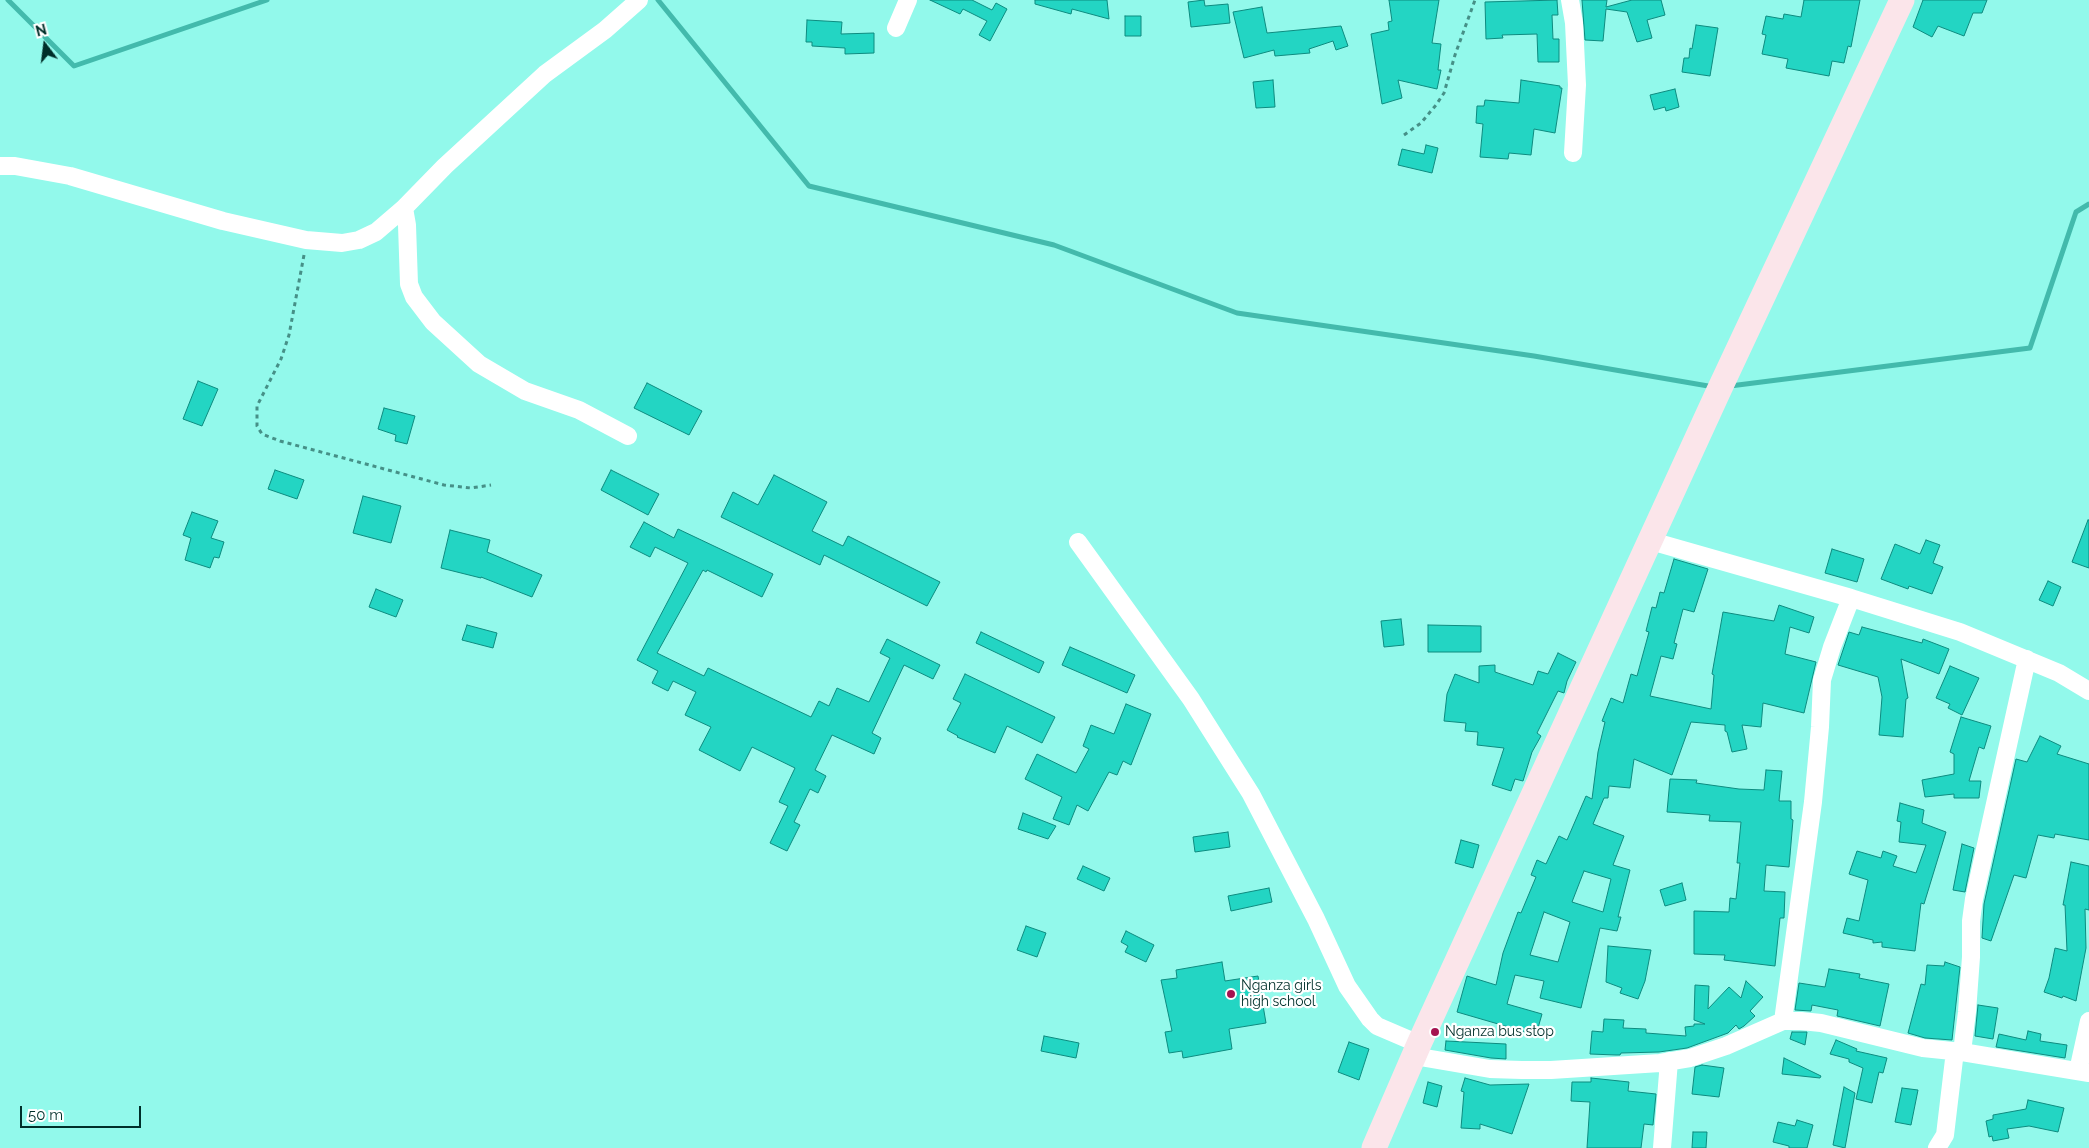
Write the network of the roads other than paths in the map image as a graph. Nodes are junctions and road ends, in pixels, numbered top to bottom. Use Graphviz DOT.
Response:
graph roads {
  1 [pos="639,0"];
  2 [pos="908,0"];
  3 [pos="1570,0"];
  4 [pos="1902,0"];
  5 [pos="896,28"];
  6 [pos="1573,153"];
  7 [pos="0,166"];
  8 [pos="404,208"];
  9 [pos="628,436"];
  10 [pos="1651,541"];
  11 [pos="1078,542"];
  12 [pos="1851,598"];
  13 [pos="2027,659"];
  14 [pos="2089,691"];
  15 [pos="1784,1021"];
  16 [pos="2089,1021"];
  17 [pos="1417,1050"];
  18 [pos="1958,1052"];
  19 [pos="1669,1062"];
  20 [pos="2083,1072"];
  21 [pos="1374,1148"];
  22 [pos="1662,1148"];
  23 [pos="1936,1148"];
  1 -- 8 [label="street"];
  2 -- 5 [label="street"];
  3 -- 6 [label="street"];
  4 -- 10 [label="main road"];
  7 -- 8 [label="street"];
  8 -- 9 [label="street"];
  10 -- 12 [label="street"];
  10 -- 17 [label="main road"];
  11 -- 17 [label="street"];
  12 -- 13 [label="street"];
  12 -- 15 [label="street"];
  13 -- 14 [label="street"];
  13 -- 18 [label="street"];
  15 -- 18 [label="street"];
  15 -- 19 [label="street"];
  16 -- 20 [label="street"];
  17 -- 19 [label="street"];
  17 -- 21 [label="main road"];
  18 -- 20 [label="street"];
  18 -- 23 [label="street"];
  19 -- 22 [label="street"];
}
